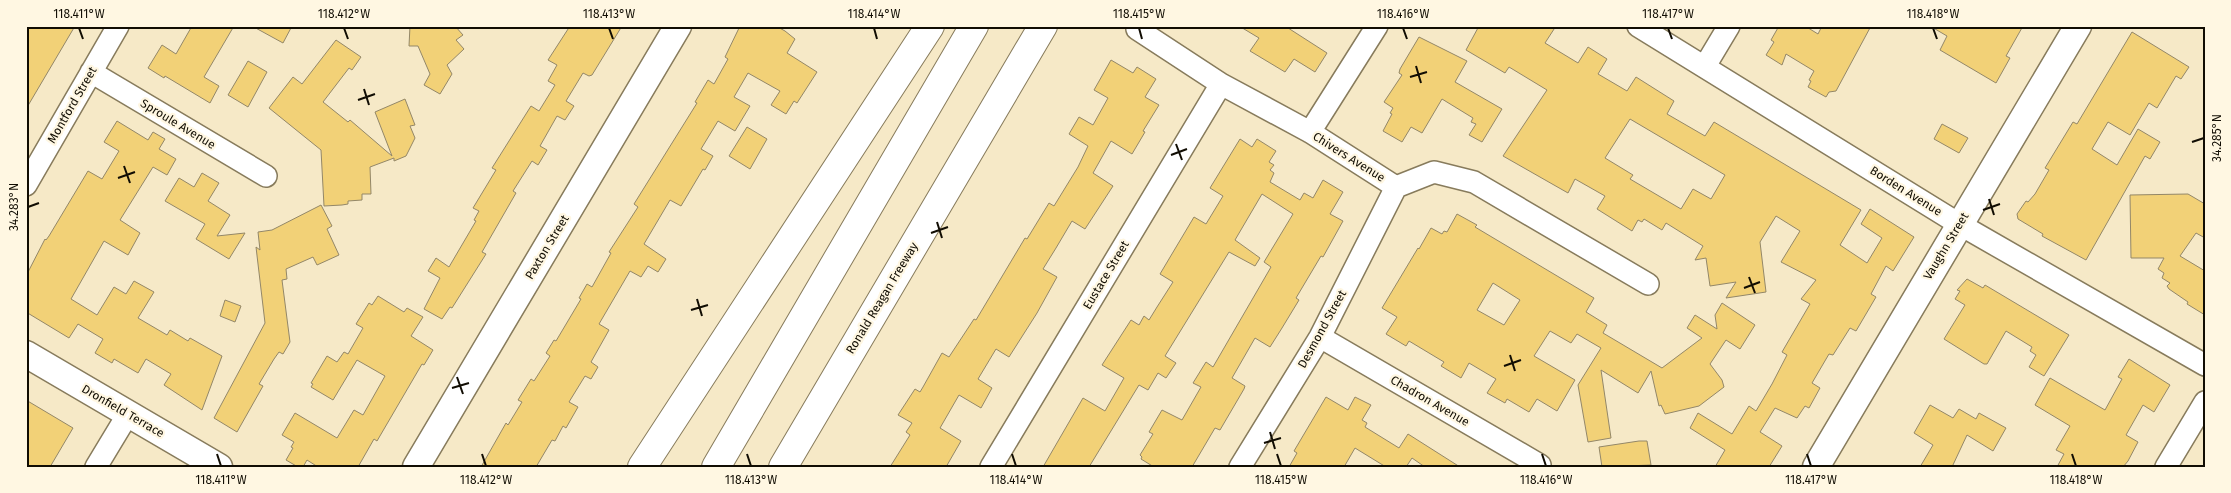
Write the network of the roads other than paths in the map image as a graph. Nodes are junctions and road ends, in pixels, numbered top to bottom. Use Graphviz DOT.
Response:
graph roads {
  1 [pos="118,26"];
  2 [pos="678,26"];
  3 [pos="930,26"];
  4 [pos="974,26"];
  5 [pos="1043,26"];
  6 [pos="1377,26"];
  7 [pos="1638,26"];
  8 [pos="1729,26"];
  9 [pos="2078,26"];
  10 [pos="1137,29"];
  11 [pos="1705,66"];
  12 [pos="91,72"];
  13 [pos="1221,84"];
  14 [pos="1310,132"];
  15 [pos="266,176"];
  16 [pos="26,184"];
  17 [pos="1396,187"];
  18 [pos="1959,224"];
  19 [pos="1648,284"];
  20 [pos="1320,337"];
  21 [pos="26,354"];
  22 [pos="2205,364"];
  23 [pos="2205,402"];
  24 [pos="128,414"];
  25 [pos="1540,465"];
  26 [pos="96,467"];
  27 [pos="219,467"];
  28 [pos="416,467"];
  29 [pos="642,467"];
  30 [pos="716,467"];
  31 [pos="783,467"];
  32 [pos="991,467"];
  33 [pos="1240,467"];
  34 [pos="1816,467"];
  35 [pos="2166,467"];
  1 -- 12 [label="street, Montford Street"];
  2 -- 28 [label="street, Paxton Street"];
  3 -- 29 [label="highway"];
  4 -- 30 [label="highway"];
  5 -- 31 [label="highway, Ronald Reagan Freeway"];
  6 -- 14 [label="street"];
  7 -- 11 [label="street, Borden Avenue"];
  8 -- 11 [label="street"];
  9 -- 18 [label="street, Vaughn Street"];
  10 -- 13 [label="street, Chivers Avenue"];
  11 -- 18 [label="street, Borden Avenue"];
  12 -- 15 [label="street, Sproule Avenue"];
  12 -- 16 [label="street, Montford Street"];
  13 -- 14 [label="street, Chivers Avenue"];
  13 -- 32 [label="street, Eustace Street"];
  14 -- 17 [label="street, Chivers Avenue"];
  17 -- 19 [label="street, Chivers Avenue"];
  17 -- 20 [label="street, Desmond Street"];
  18 -- 22 [label="street, Borden Avenue"];
  18 -- 34 [label="street, Vaughn Street"];
  20 -- 25 [label="street, Chadron Avenue"];
  20 -- 33 [label="street, Desmond Street"];
  21 -- 24 [label="street, Dronfield Terrace"];
  23 -- 35 [label="street"];
  24 -- 26 [label="street"];
  24 -- 27 [label="street, Dronfield Terrace"];
}
